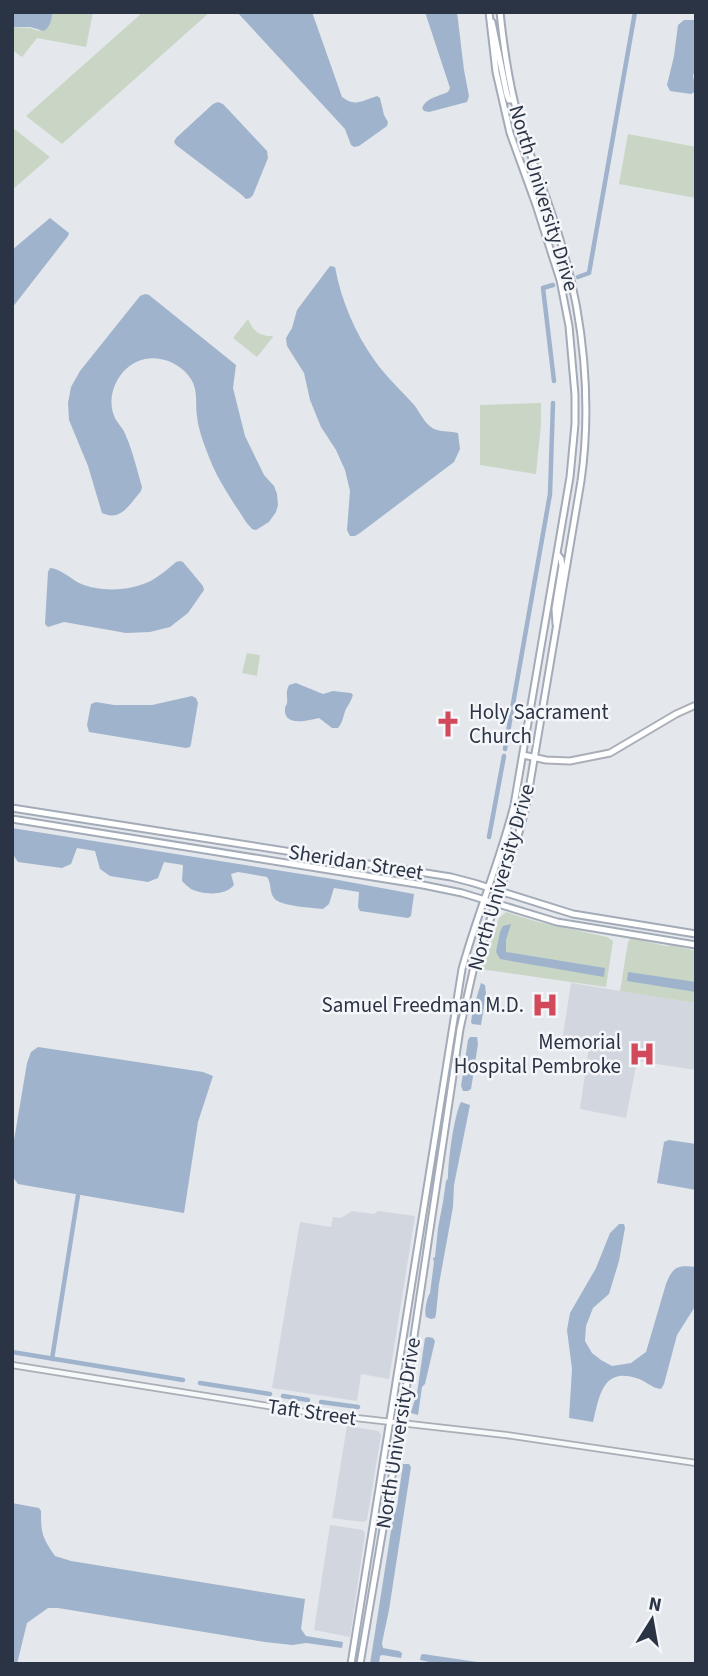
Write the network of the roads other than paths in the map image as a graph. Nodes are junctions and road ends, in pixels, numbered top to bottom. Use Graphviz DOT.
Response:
graph roads {
  1 [pos="489,12"];
  2 [pos="500,12"];
  3 [pos="514,100"];
  4 [pos="558,555"];
  5 [pos="556,627"];
  6 [pos="696,705"];
  7 [pos="523,755"];
  8 [pos="534,759"];
  9 [pos="12,808"];
  10 [pos="12,819"];
  11 [pos="487,887"];
  12 [pos="499,891"];
  13 [pos="483,900"];
  14 [pos="495,904"];
  15 [pos="696,934"];
  16 [pos="696,946"];
  17 [pos="12,1365"];
  18 [pos="390,1422"];
  19 [pos="401,1423"];
  20 [pos="696,1463"];
  21 [pos="351,1664"];
  22 [pos="360,1664"];
  1 -- 3 [label="main road"];
  1 -- 4 [label="main road, North University Drive"];
  2 -- 3 [label="main road, North University Drive"];
  3 -- 5 [label="main road, North University Drive"];
  4 -- 5 [label="main road"];
  4 -- 7 [label="main road, North University Drive"];
  5 -- 8 [label="main road, North University Drive"];
  6 -- 8 [label="main road"];
  7 -- 8 [label="main road"];
  7 -- 11 [label="main road, North University Drive"];
  8 -- 12 [label="main road, North University Drive"];
  9 -- 11 [label="main road, Sheridan Street"];
  10 -- 13 [label="main road, Sheridan Street"];
  11 -- 12 [label="main road, Sheridan Street"];
  11 -- 13 [label="main road, North University Drive"];
  12 -- 14 [label="main road, North University Drive"];
  12 -- 15 [label="main road, Sheridan Street"];
  13 -- 14 [label="main road, Sheridan Street"];
  13 -- 18 [label="main road, North University Drive"];
  14 -- 16 [label="main road, Sheridan Street"];
  14 -- 19 [label="main road, North University Drive"];
  17 -- 18 [label="street, Taft Street"];
  18 -- 19 [label="street, Taft Street"];
  18 -- 21 [label="main road, North University Drive"];
  19 -- 20 [label="street, Taft Street"];
  19 -- 22 [label="main road, North University Drive"];
}
